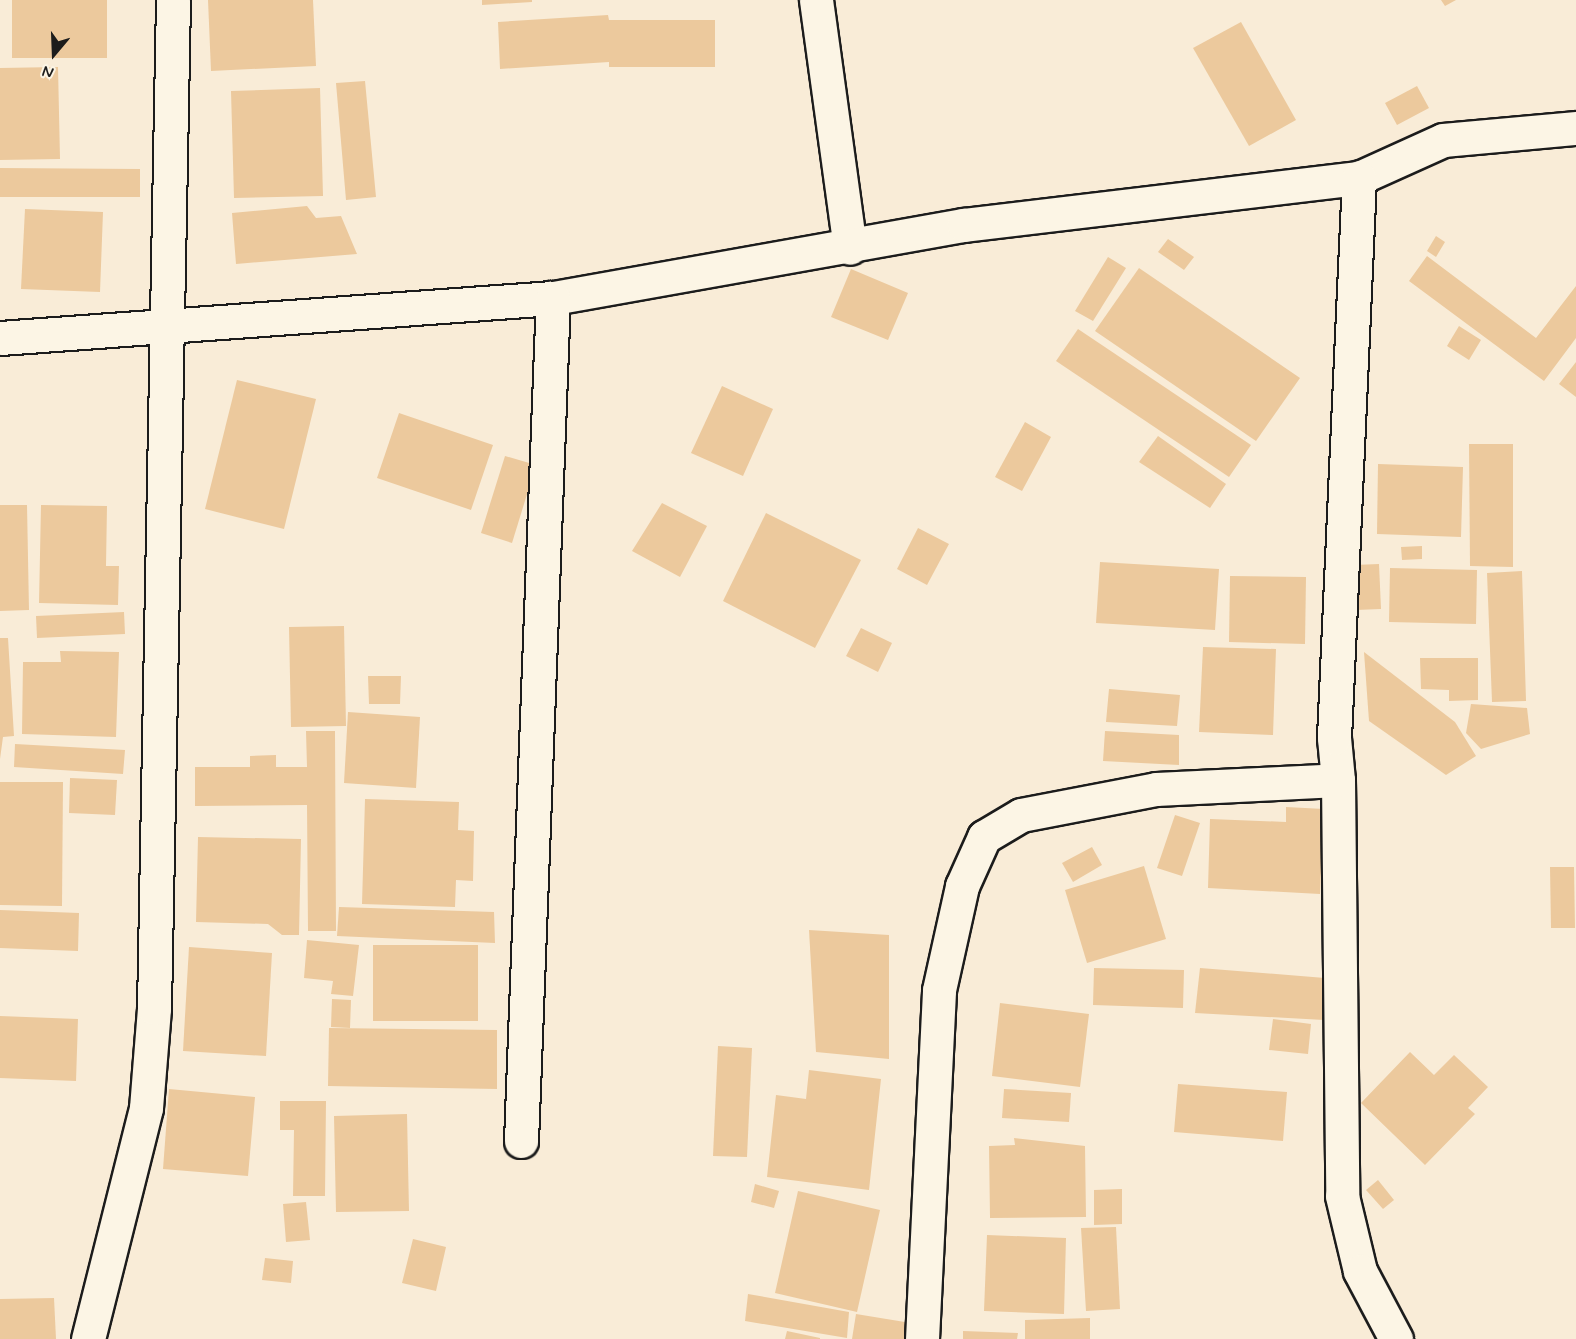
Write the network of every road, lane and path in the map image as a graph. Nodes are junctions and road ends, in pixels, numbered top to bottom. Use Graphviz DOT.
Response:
graph roads {
  1 [pos="173,0"];
  2 [pos="816,0"];
  3 [pos="1576,128"];
  4 [pos="1359,178"];
  5 [pos="850,248"];
  6 [pos="553,298"];
  7 [pos="167,328"];
  8 [pos="0,338"];
  9 [pos="1338,780"];
  10 [pos="521,1141"];
  11 [pos="88,1339"];
  12 [pos="922,1339"];
  13 [pos="1396,1339"];
  1 -- 7 [label="street"];
  2 -- 5 [label="street"];
  3 -- 4 [label="street"];
  4 -- 5 [label="street"];
  4 -- 9 [label="street"];
  5 -- 6 [label="street"];
  6 -- 7 [label="street"];
  6 -- 10 [label="street"];
  7 -- 8 [label="street"];
  7 -- 11 [label="street"];
  9 -- 12 [label="street"];
  9 -- 13 [label="street"];
}
